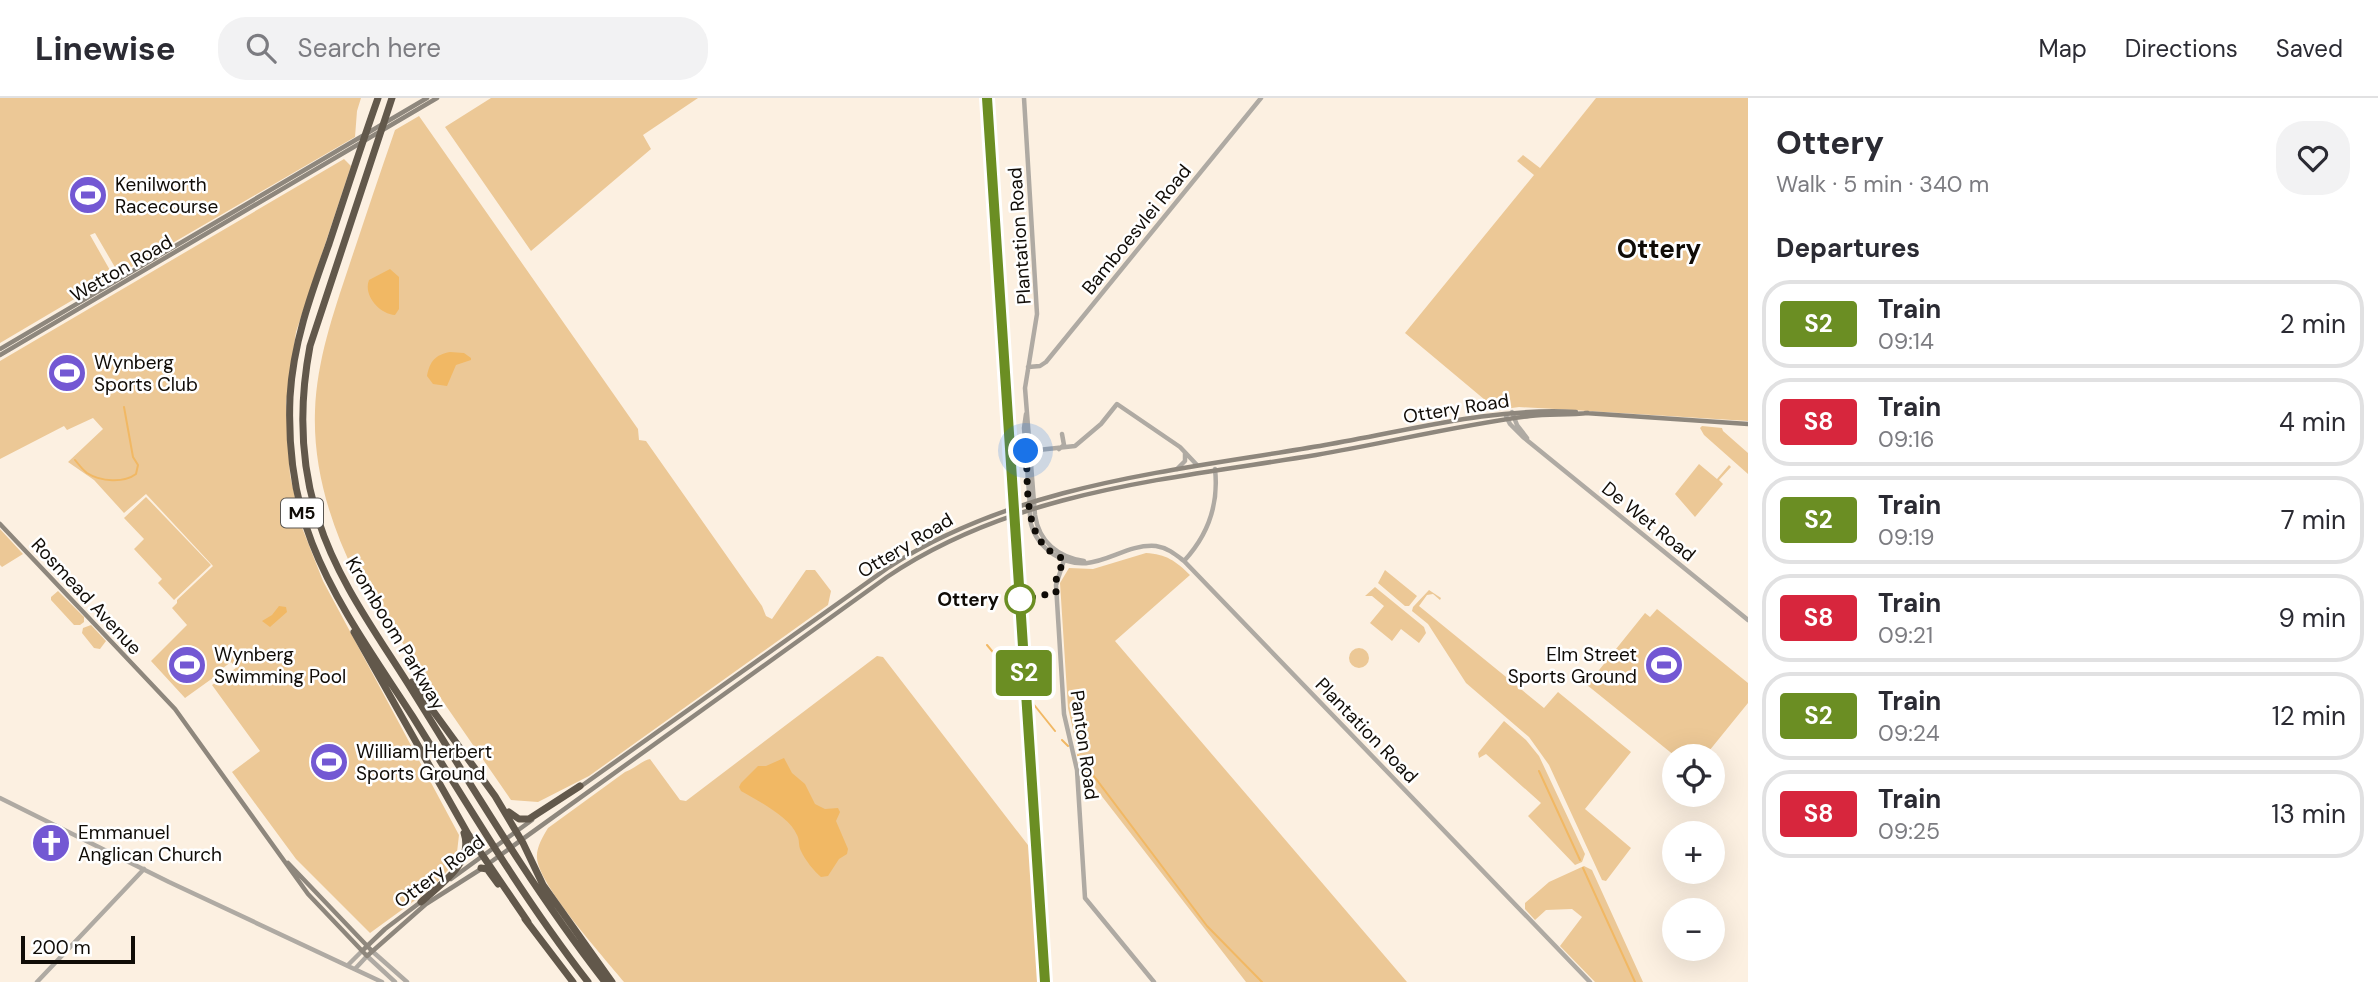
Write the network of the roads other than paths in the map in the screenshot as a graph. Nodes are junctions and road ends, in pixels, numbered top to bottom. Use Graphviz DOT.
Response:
graph roads {
  1 [pos="378,98"];
  2 [pos="392,98"];
  3 [pos="427,98"];
  4 [pos="437,98"];
  5 [pos="1024,98"];
  6 [pos="1261,98"];
  7 [pos="405,114"];
  8 [pos="341,152"];
  9 [pos="0,349"];
  10 [pos="0,355"];
  11 [pos="1027,367"];
  12 [pos="1505,413"];
  13 [pos="1512,415"];
  14 [pos="1506,419"];
  15 [pos="1748,424"];
  16 [pos="1062,434"];
  17 [pos="1532,444"];
  18 [pos="1058,449"];
  19 [pos="1028,451"];
  20 [pos="1185,452"];
  21 [pos="1198,466"];
  22 [pos="1175,470"];
  23 [pos="1215,470"];
  24 [pos="0,524"];
  25 [pos="1170,550"];
  26 [pos="1193,551"];
  27 [pos="1065,558"];
  28 [pos="1103,560"];
  29 [pos="1184,561"];
  30 [pos="1076,563"];
  31 [pos="1060,569"];
  32 [pos="338,598"];
  33 [pos="1748,620"];
  34 [pos="375,630"];
  35 [pos="580,786"];
  36 [pos="495,796"];
  37 [pos="0,798"];
  38 [pos="458,819"];
  39 [pos="516,832"];
  40 [pos="521,840"];
  41 [pos="281,854"];
  42 [pos="483,855"];
  43 [pos="489,863"];
  44 [pos="481,868"];
  45 [pos="144,869"];
  46 [pos="1084,885"];
  47 [pos="1078,887"];
  48 [pos="421,902"];
  49 [pos="528,922"];
  50 [pos="367,946"];
  51 [pos="362,951"];
  52 [pos="372,951"];
  53 [pos="367,956"];
  54 [pos="348,965"];
  55 [pos="355,969"];
  56 [pos="37,982"];
  57 [pos="382,982"];
  58 [pos="395,982"];
  59 [pos="407,982"];
  60 [pos="573,982"];
  61 [pos="588,982"];
  62 [pos="605,982"];
  63 [pos="612,982"];
  64 [pos="1154,982"];
  65 [pos="1590,982"];
  1 -- 32 [label="highway, Kromboom Parkway / M5"];
  2 -- 34 [label="highway, Kromboom Parkway / M5"];
  3 -- 7 [label="main road, Wetton Road"];
  4 -- 7 [label="main road, Wetton Road"];
  5 -- 11 [label="street, Plantation Road"];
  6 -- 11 [label="street, Bamboesvlei Road"];
  7 -- 8 [label="main road, Wetton Road"];
  8 -- 9 [label="main road, Wetton Road"];
  8 -- 10 [label="main road, Wetton Road"];
  11 -- 19 [label="street, Plantation Road"];
  12 -- 13 [label="main road, Ottery Road"];
  12 -- 14 [label="street"];
  12 -- 21 [label="main road, Ottery Road"];
  13 -- 14 [label="main road, Ottery Road"];
  13 -- 15 [label="main road, Ottery Road"];
  13 -- 17 [label="street, De Wet Road"];
  14 -- 17 [label="street, De Wet Road"];
  14 -- 23 [label="main road, Ottery Road"];
  16 -- 18 [label="street"];
  17 -- 33 [label="street, De Wet Road"];
  18 -- 19 [label="street"];
  18 -- 20 [label="street"];
  19 -- 27 [label="street, Plantation Road"];
  20 -- 21 [label="street"];
  20 -- 22 [label="street"];
  21 -- 22 [label="main road, Ottery Road"];
  22 -- 35 [label="main road, Ottery Road"];
  23 -- 26 [label="street"];
  23 -- 40 [label="main road, Ottery Road"];
  24 -- 41 [label="main road, Rosmead Avenue"];
  25 -- 26 [label="street"];
  25 -- 28 [label="street, Plantation Road"];
  25 -- 29 [label="street, Plantation Road"];
  26 -- 29 [label="street"];
  27 -- 28 [label="street, Plantation Road"];
  27 -- 30 [label="street, Plantation Road"];
  27 -- 31 [label="street, Panton Road"];
  28 -- 30 [label="street, Plantation Road"];
  29 -- 65 [label="street, Plantation Road"];
  30 -- 31 [label="street"];
  31 -- 46 [label="street, Panton Road"];
  32 -- 38 [label="highway"];
  32 -- 61 [label="highway, Kromboom Parkway / M5"];
  34 -- 36 [label="highway"];
  34 -- 62 [label="highway, Kromboom Parkway / M5"];
  35 -- 36 [label="highway"];
  35 -- 39 [label="main road, Ottery Road"];
  36 -- 39 [label="highway"];
  37 -- 45 [label="street"];
  38 -- 42 [label="highway"];
  38 -- 48 [label="highway"];
  39 -- 40 [label="highway"];
  39 -- 42 [label="main road, Ottery Road"];
  40 -- 43 [label="main road, Ottery Road"];
  40 -- 63 [label="highway"];
  41 -- 50 [label="main road, Rosmead Avenue"];
  41 -- 51 [label="main road, Rosmead Avenue"];
  42 -- 43 [label="highway"];
  42 -- 48 [label="main road, Ottery Road"];
  43 -- 44 [label="main road, Ottery Road"];
  43 -- 49 [label="highway"];
  44 -- 49 [label="highway"];
  44 -- 52 [label="main road, Ottery Road"];
  45 -- 54 [label="street"];
  45 -- 56 [label="street"];
  46 -- 47 [label="street"];
  46 -- 64 [label="street, Panton Road"];
  48 -- 50 [label="main road, Ottery Road"];
  49 -- 60 [label="highway"];
  50 -- 51 [label="main road, Ottery Road"];
  50 -- 52 [label="main road, Rosmead Avenue"];
  51 -- 53 [label="main road, Rosmead Avenue"];
  51 -- 54 [label="street, Ottery Road"];
  52 -- 53 [label="main road, Ottery Road"];
  52 -- 59 [label="street"];
  53 -- 55 [label="street, Ottery Road"];
  53 -- 58 [label="street"];
  54 -- 55 [label="street"];
  55 -- 57 [label="street"];
}
